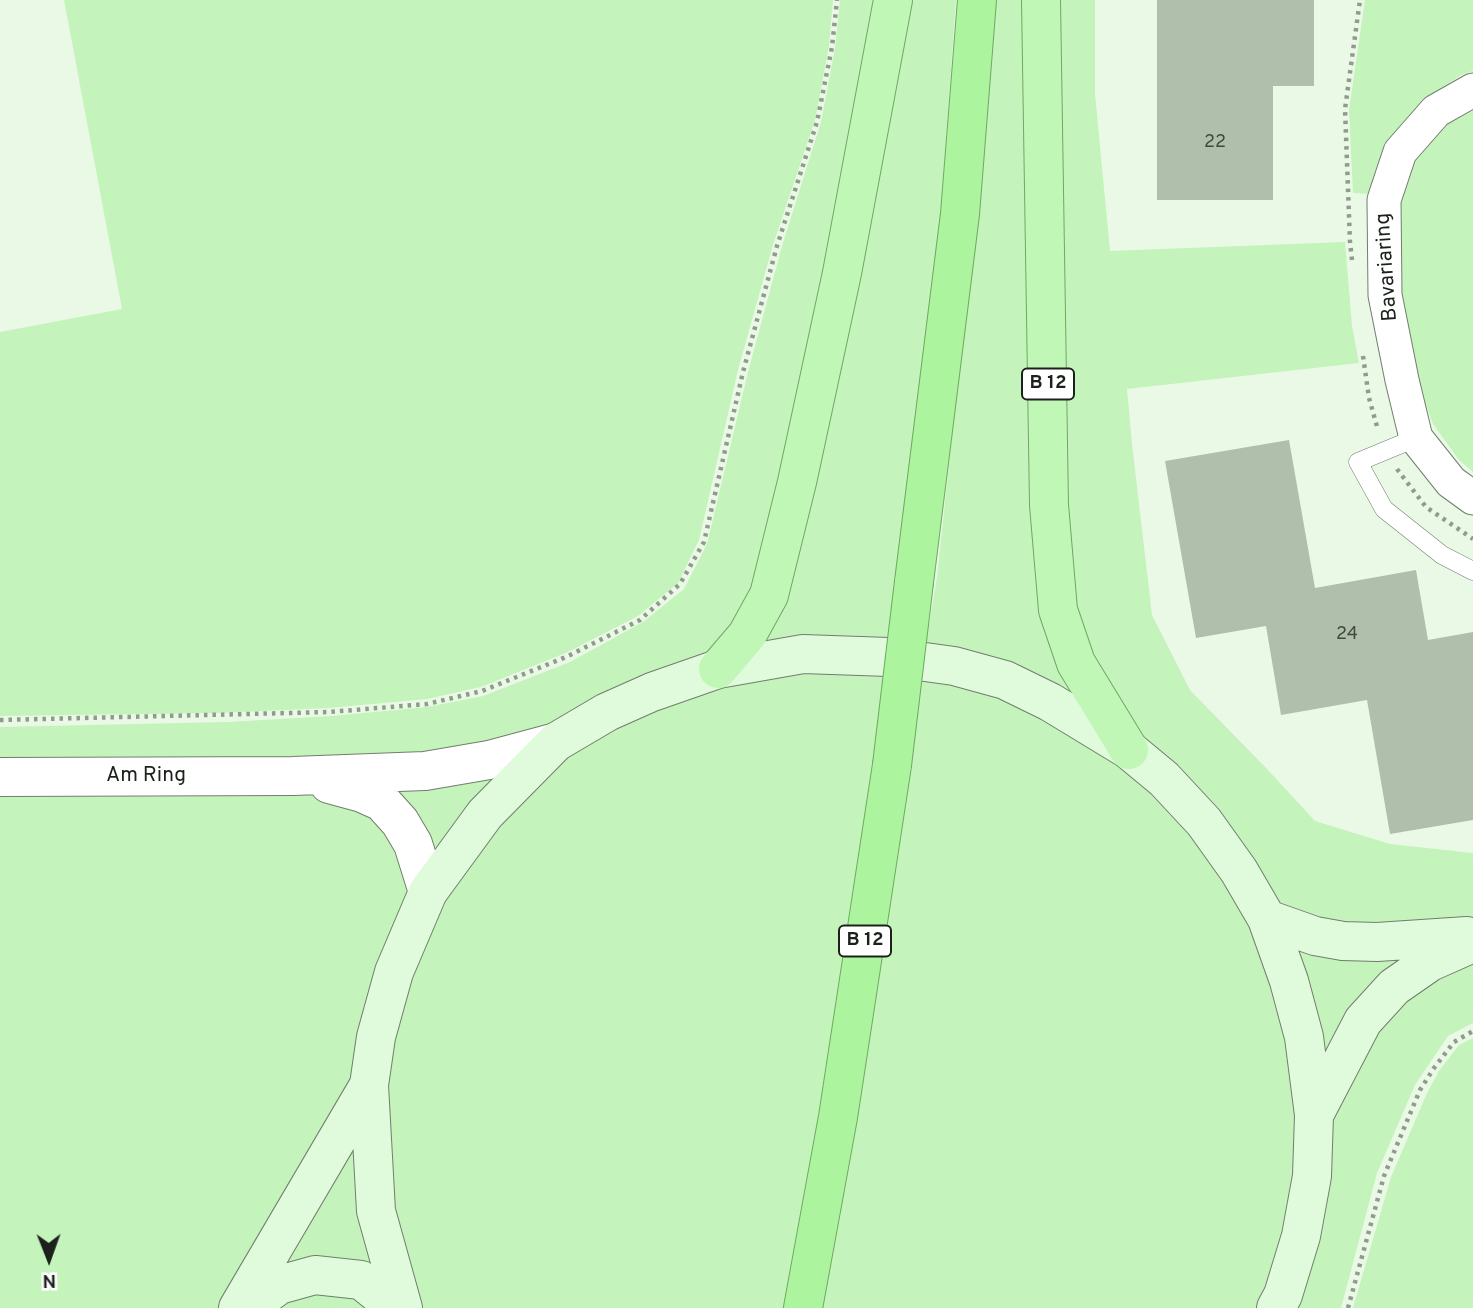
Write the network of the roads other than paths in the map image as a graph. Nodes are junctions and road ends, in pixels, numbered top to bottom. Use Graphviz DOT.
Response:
graph roads {
  1 [pos="893,0"];
  2 [pos="977,0"];
  3 [pos="1041,0"];
  4 [pos="1473,90"];
  5 [pos="1416,438"];
  6 [pos="1473,498"];
  7 [pos="1473,570"];
  8 [pos="718,669"];
  9 [pos="556,742"];
  10 [pos="1129,750"];
  11 [pos="0,776"];
  12 [pos="293,776"];
  13 [pos="428,892"];
  14 [pos="1267,919"];
  15 [pos="1473,936"];
  16 [pos="1473,943"];
  17 [pos="369,1085"];
  18 [pos="1314,1115"];
  19 [pos="238,1308"];
  20 [pos="248,1308"];
  21 [pos="396,1308"];
  22 [pos="403,1308"];
  23 [pos="803,1308"];
  24 [pos="1276,1308"];
  1 -- 8 [label="main road"];
  2 -- 23 [label="highway, B 12, bridge"];
  3 -- 10 [label="main road, B 12"];
  4 -- 5 [label="street, Bavariaring"];
  5 -- 6 [label="street, Bavariaring"];
  5 -- 7 [label="lane"];
  8 -- 9 [label="main road"];
  8 -- 10 [label="main road"];
  9 -- 12 [label="street, Am Ring"];
  9 -- 13 [label="main road"];
  10 -- 14 [label="main road"];
  11 -- 12 [label="street, Am Ring"];
  12 -- 13 [label="street, Am Ring"];
  13 -- 17 [label="main road"];
  14 -- 15 [label="main road"];
  14 -- 18 [label="main road"];
  16 -- 18 [label="main road"];
  17 -- 19 [label="main road"];
  17 -- 22 [label="main road"];
  18 -- 24 [label="main road"];
  20 -- 21 [label="main road"];
}
